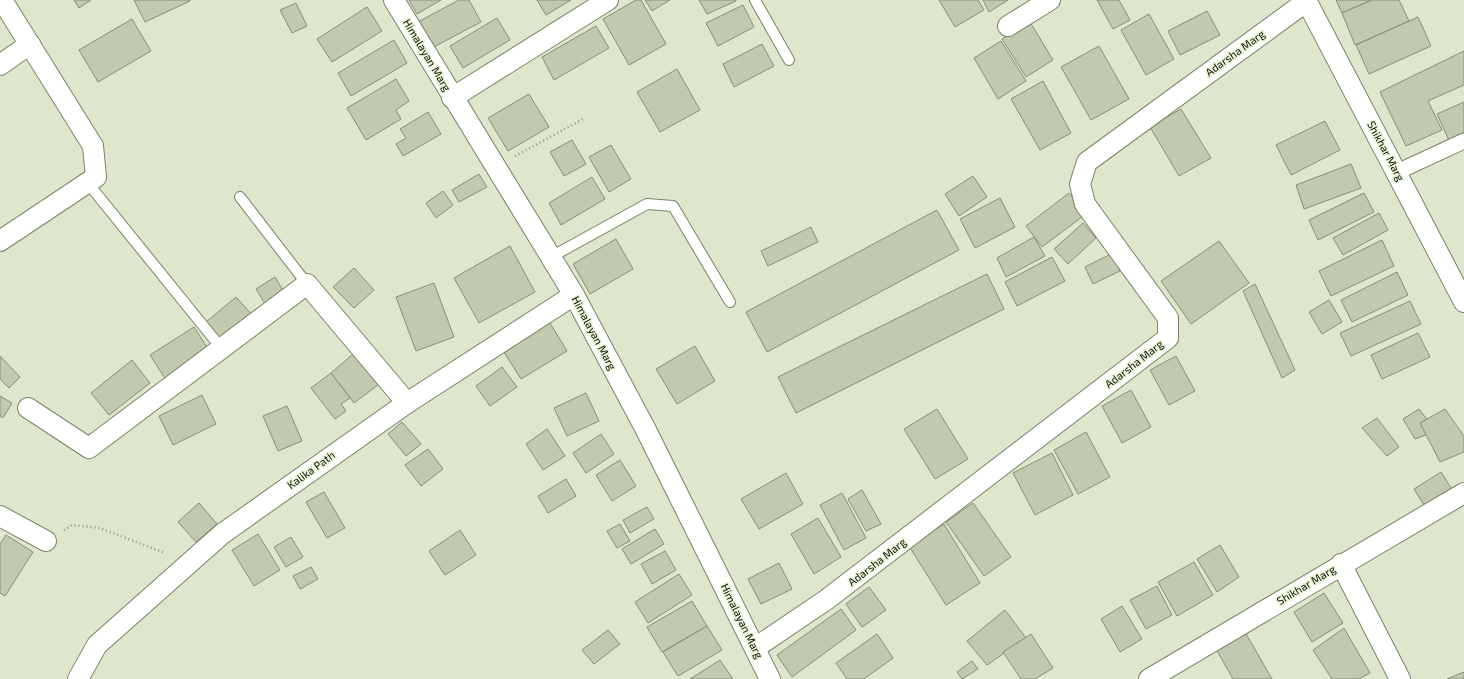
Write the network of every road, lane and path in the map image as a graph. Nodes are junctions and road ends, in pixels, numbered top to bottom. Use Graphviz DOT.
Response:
graph roads {
  1 [pos="2,0"];
  2 [pos="394,0"];
  3 [pos="608,0"];
  4 [pos="755,0"];
  5 [pos="1050,0"];
  6 [pos="1307,0"];
  7 [pos="1008,26"];
  8 [pos="30,44"];
  9 [pos="790,60"];
  10 [pos="0,65"];
  11 [pos="452,98"];
  12 [pos="585,118"];
  13 [pos="1464,141"];
  14 [pos="495,167"];
  15 [pos="1397,172"];
  16 [pos="87,182"];
  17 [pos="240,197"];
  18 [pos="0,241"];
  19 [pos="551,257"];
  20 [pos="307,284"];
  21 [pos="574,295"];
  22 [pos="730,302"];
  23 [pos="1464,302"];
  24 [pos="222,349"];
  25 [pos="407,403"];
  26 [pos="28,408"];
  27 [pos="1464,493"];
  28 [pos="0,516"];
  29 [pos="46,542"];
  30 [pos="190,563"];
  31 [pos="1341,564"];
  32 [pos="756,648"];
  33 [pos="78,679"];
  34 [pos="770,679"];
  35 [pos="1149,679"];
  36 [pos="1400,679"];
  1 -- 8 [label="street"];
  2 -- 11 [label="street, Himalayan Marg"];
  3 -- 11 [label="street"];
  4 -- 9 [label="lane"];
  5 -- 7 [label="street"];
  6 -- 15 [label="street, Shikhar Marg"];
  6 -- 32 [label="street, Adarsha Marg"];
  8 -- 10 [label="street"];
  8 -- 16 [label="street"];
  11 -- 14 [label="street, Himalayan Marg"];
  12 -- 14 [label="path"];
  13 -- 15 [label="street"];
  14 -- 19 [label="street, Himalayan Marg"];
  15 -- 23 [label="street, Shikhar Marg"];
  16 -- 18 [label="street"];
  16 -- 24 [label="lane"];
  17 -- 20 [label="lane"];
  19 -- 21 [label="street, Himalayan Marg"];
  19 -- 22 [label="lane"];
  20 -- 24 [label="street"];
  20 -- 25 [label="street"];
  21 -- 25 [label="street, Kalika Path"];
  21 -- 32 [label="street, Himalayan Marg"];
  24 -- 26 [label="street"];
  25 -- 30 [label="street, Kalika Path"];
  27 -- 31 [label="street, Shikhar Marg"];
  28 -- 29 [label="street"];
  29 -- 30 [label="path"];
  30 -- 33 [label="street, Kalika Path"];
  31 -- 35 [label="street, Shikhar Marg"];
  31 -- 36 [label="street"];
  32 -- 34 [label="street, Himalayan Marg"];
}
